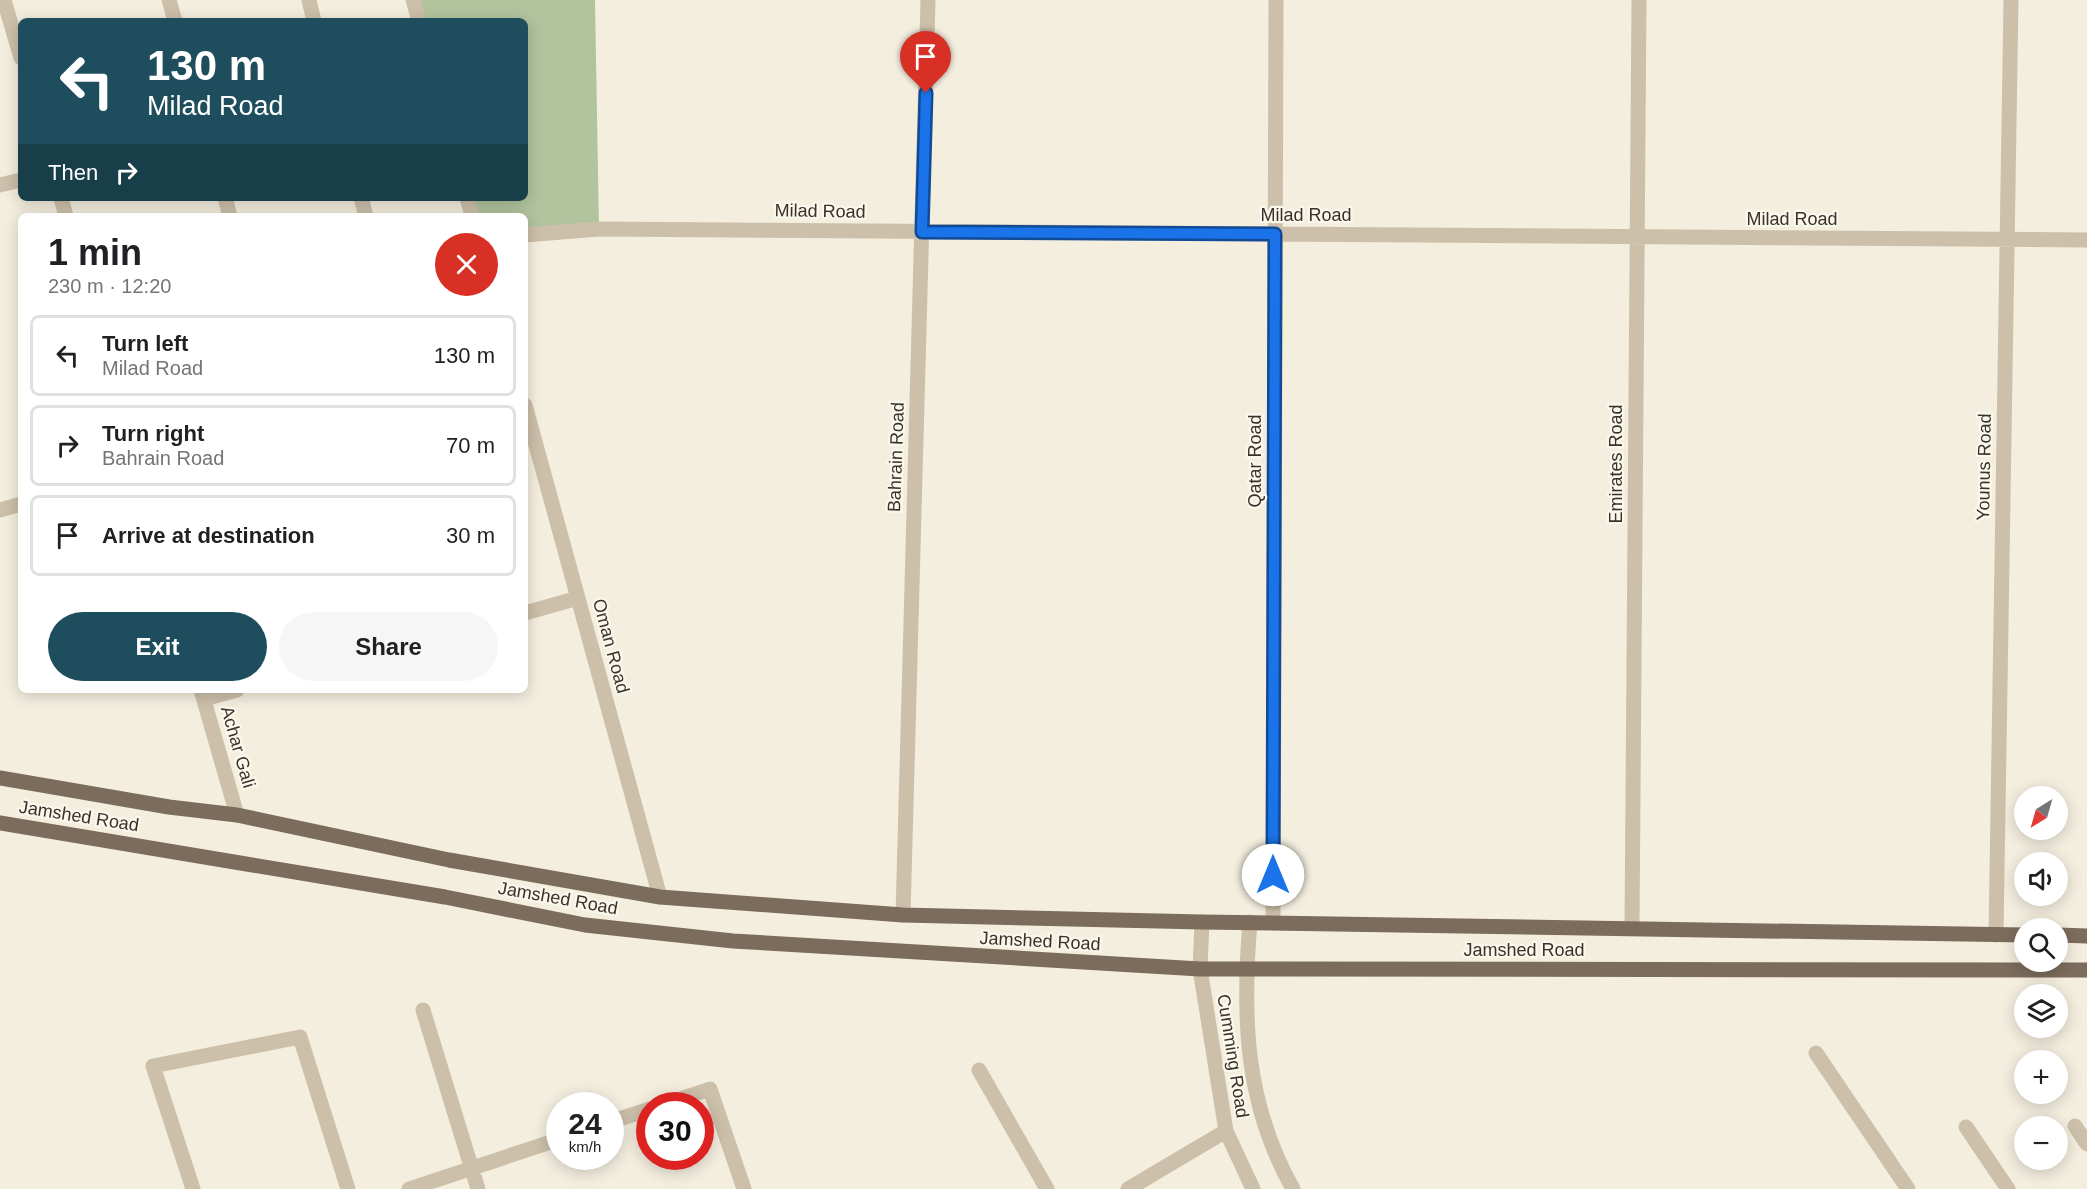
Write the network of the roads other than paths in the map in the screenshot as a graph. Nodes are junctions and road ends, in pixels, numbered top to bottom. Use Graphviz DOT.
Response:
graph roads {
  1 [pos="4,0"];
  2 [pos="169,0"];
  3 [pos="309,0"];
  4 [pos="413,0"];
  5 [pos="928,0"];
  6 [pos="1276,0"];
  7 [pos="1639,0"];
  8 [pos="2011,0"];
  9 [pos="174,18"];
  10 [pos="314,18"];
  11 [pos="417,18"];
  12 [pos="18,48"];
  13 [pos="18,181"];
  14 [pos="0,185"];
  15 [pos="922,232"];
  16 [pos="1275,234"];
  17 [pos="528,236"];
  18 [pos="1637,237"];
  19 [pos="2007,240"];
  20 [pos="2087,240"];
  21 [pos="528,424"];
  22 [pos="18,505"];
  23 [pos="0,510"];
  24 [pos="578,598"];
  25 [pos="528,612"];
  26 [pos="202,695"];
  27 [pos="0,778"];
  28 [pos="237,815"];
  29 [pos="0,823"];
  30 [pos="660,897"];
  31 [pos="903,915"];
  32 [pos="1202,922"];
  33 [pos="1250,922"];
  34 [pos="1273,922"];
  35 [pos="1632,928"];
  36 [pos="1996,935"];
  37 [pos="2014,935"];
  38 [pos="2068,935"];
  39 [pos="2087,936"];
  40 [pos="1200,969"];
  41 [pos="1246,969"];
  42 [pos="2087,970"];
  43 [pos="423,1010"];
  44 [pos="1816,1053"];
  45 [pos="979,1070"];
  46 [pos="714,1101"];
  47 [pos="2075,1126"];
  48 [pos="1966,1127"];
  49 [pos="1226,1131"];
  50 [pos="546,1143"];
  51 [pos="2087,1144"];
  52 [pos="471,1168"];
  53 [pos="193,1189"];
  54 [pos="348,1189"];
  55 [pos="409,1189"];
  56 [pos="478,1189"];
  57 [pos="744,1189"];
  58 [pos="1047,1189"];
  59 [pos="1128,1189"];
  60 [pos="1253,1189"];
  61 [pos="1293,1189"];
  62 [pos="1908,1189"];
  63 [pos="2007,1189"];
  1 -- 12 [label="street"];
  2 -- 9 [label="street"];
  3 -- 10 [label="street"];
  4 -- 11 [label="street"];
  5 -- 15 [label="street, Bahrain Road"];
  6 -- 16 [label="street, Qatar Road"];
  7 -- 18 [label="street, Emirates Road"];
  8 -- 19 [label="street, Younus Road"];
  13 -- 14 [label="street"];
  15 -- 16 [label="street, Milad Road"];
  15 -- 17 [label="street, Milad Road"];
  15 -- 31 [label="street, Bahrain Road"];
  16 -- 18 [label="street, Milad Road"];
  16 -- 34 [label="street, Qatar Road"];
  18 -- 19 [label="street, Milad Road"];
  18 -- 35 [label="street, Emirates Road"];
  19 -- 20 [label="street, Milad Road"];
  19 -- 36 [label="street, Younus Road"];
  21 -- 24 [label="street, Oman Road"];
  22 -- 23 [label="street"];
  24 -- 25 [label="street"];
  24 -- 30 [label="street, Oman Road"];
  26 -- 28 [label="street, Achar Gali"];
  27 -- 28 [label="main road, Jamshed Road"];
  28 -- 30 [label="main road, Jamshed Road"];
  29 -- 40 [label="main road, Jamshed Road"];
  30 -- 31 [label="main road, Jamshed Road"];
  31 -- 32 [label="main road, Jamshed Road"];
  32 -- 33 [label="main road, Jamshed Road"];
  32 -- 40 [label="street, Cumming Road"];
  33 -- 34 [label="main road, Jamshed Road"];
  33 -- 41 [label="street, Cumming Road"];
  34 -- 35 [label="main road, Jamshed Road"];
  35 -- 36 [label="main road, Jamshed Road"];
  36 -- 37 [label="main road, Jamshed Road"];
  38 -- 39 [label="main road"];
  40 -- 41 [label="main road, Jamshed Road"];
  40 -- 49 [label="street, Cumming Road"];
  41 -- 42 [label="main road, Jamshed Road"];
  41 -- 61 [label="street, Cumming Road"];
  43 -- 52 [label="street"];
  44 -- 62 [label="street"];
  45 -- 58 [label="street"];
  46 -- 57 [label="street"];
  47 -- 51 [label="street"];
  48 -- 63 [label="street"];
  49 -- 59 [label="street"];
  49 -- 60 [label="street, Cumming Road"];
  50 -- 52 [label="street"];
  52 -- 55 [label="street"];
  52 -- 56 [label="street"];
  53 -- 54 [label="street"];
}
